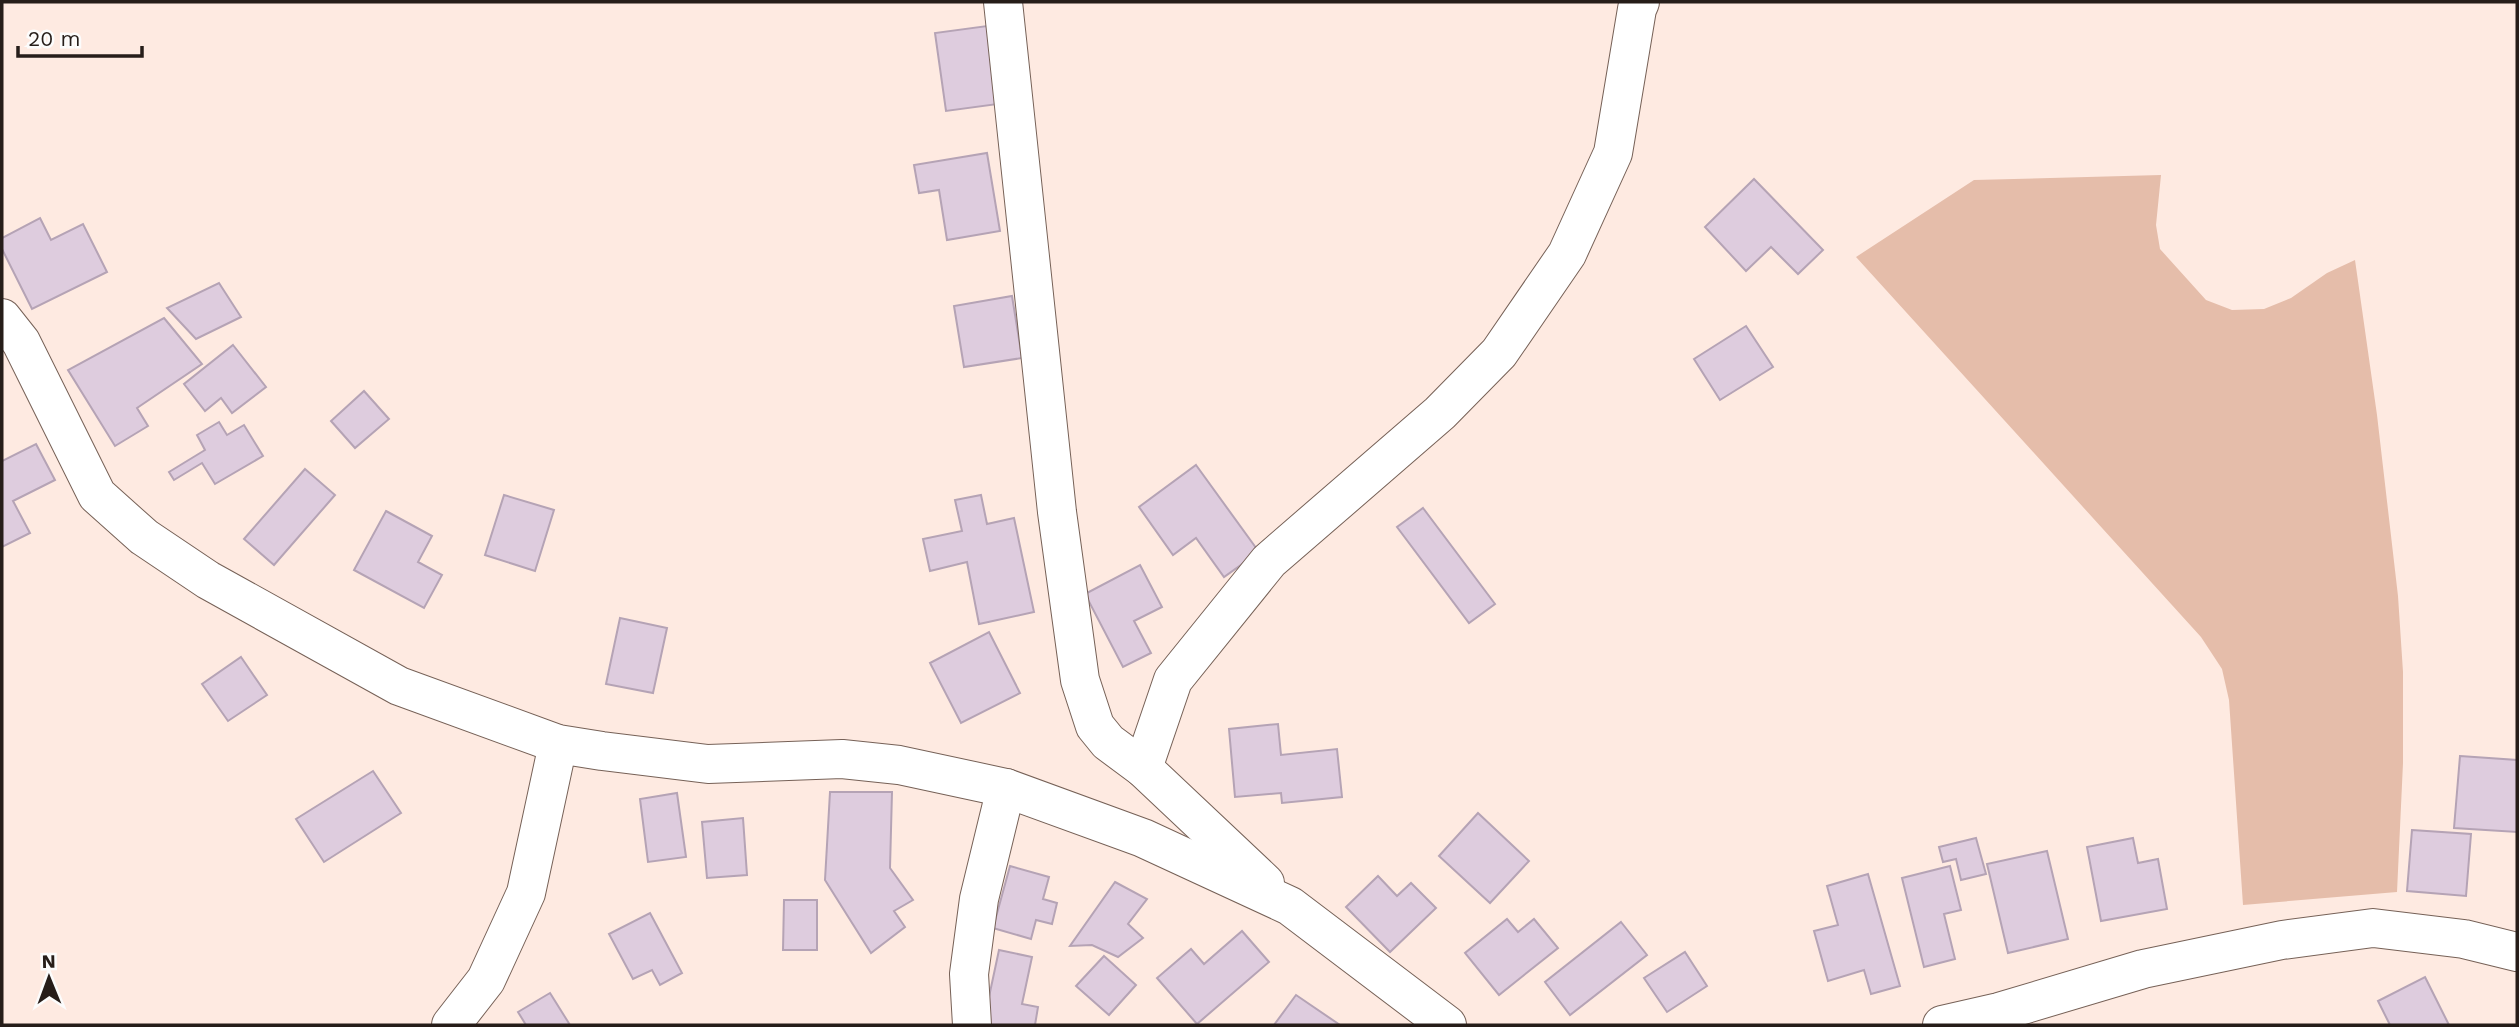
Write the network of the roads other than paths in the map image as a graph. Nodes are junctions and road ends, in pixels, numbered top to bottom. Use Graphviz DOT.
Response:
graph roads {
  1 [pos="1003,2"];
  2 [pos="1640,2"];
  3 [pos="2,318"];
  4 [pos="558,744"];
  5 [pos="1143,768"];
  6 [pos="1006,788"];
  7 [pos="1290,906"];
  8 [pos="2517,951"];
  9 [pos="452,1025"];
  10 [pos="972,1025"];
  11 [pos="1447,1025"];
  12 [pos="1942,1025"];
  1 -- 5 [label="street"];
  2 -- 5 [label="street"];
  3 -- 4 [label="street"];
  4 -- 6 [label="street"];
  4 -- 9 [label="street"];
  5 -- 7 [label="street"];
  6 -- 7 [label="street"];
  6 -- 10 [label="street"];
  7 -- 11 [label="street"];
  8 -- 12 [label="street"];
}
